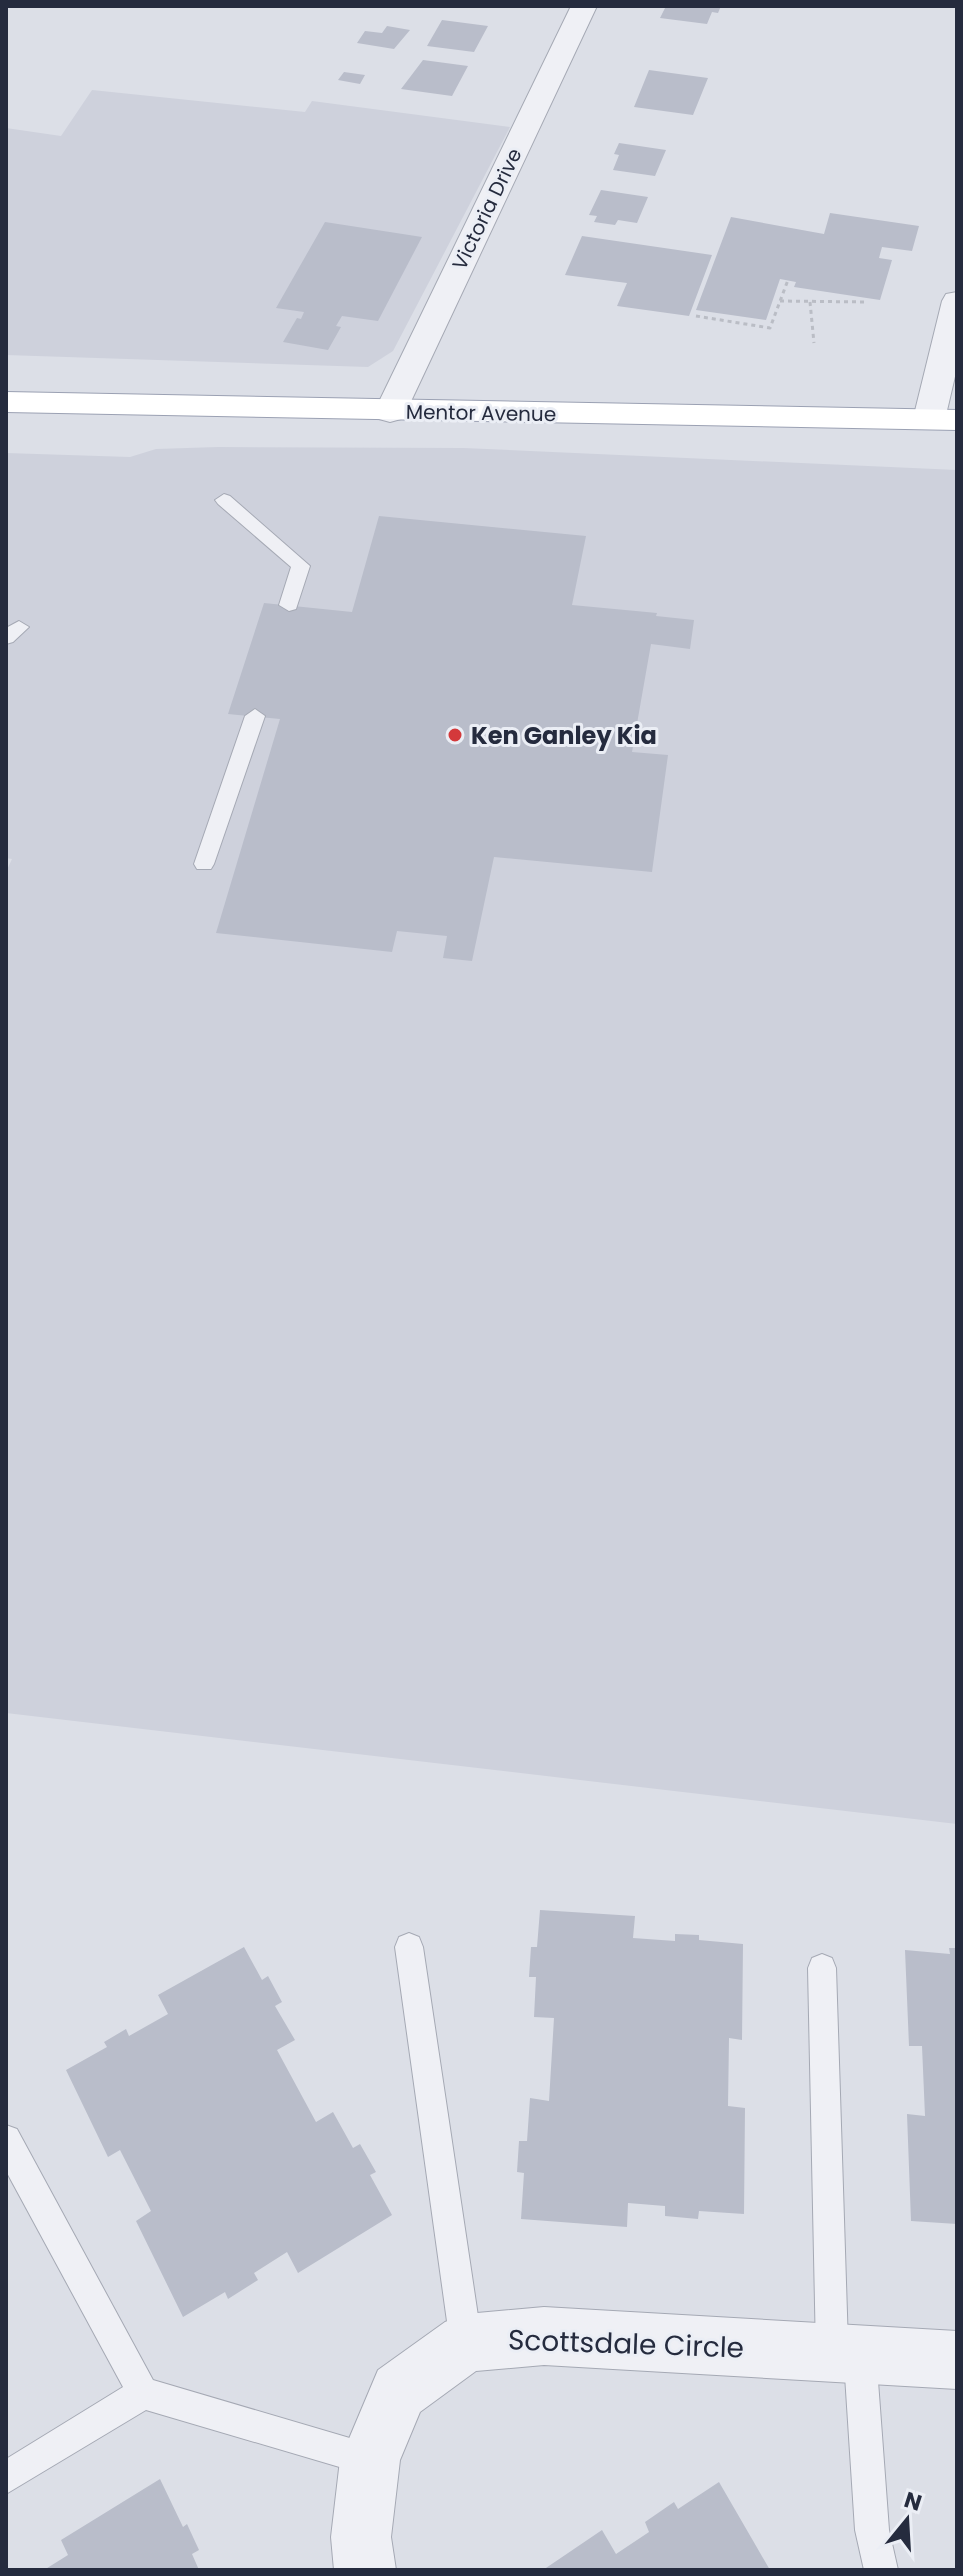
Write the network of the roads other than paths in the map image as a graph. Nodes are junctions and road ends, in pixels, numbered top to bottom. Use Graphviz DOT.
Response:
graph roads {
  1 [pos="584,6"];
  2 [pos="957,301"];
  3 [pos="6,402"];
  4 [pos="390,412"];
  5 [pos="943,420"];
  6 [pos="224,500"];
  7 [pos="289,605"];
  8 [pos="255,716"];
  9 [pos="204,864"];
  10 [pos="409,1947"];
  11 [pos="822,1968"];
  12 [pos="6,2140"];
  13 [pos="466,2343"];
  14 [pos="846,2353"];
  15 [pos="957,2360"];
  16 [pos="143,2393"];
  17 [pos="370,2460"];
  18 [pos="6,2478"];
  19 [pos="365,2570"];
  20 [pos="881,2570"];
  1 -- 4 [label="street, Victoria Drive"];
  2 -- 5 [label="street"];
  3 -- 4 [label="main road, Mentor Avenue"];
  4 -- 5 [label="main road, Mentor Avenue"];
  6 -- 7 [label="lane"];
  8 -- 9 [label="lane"];
  10 -- 13 [label="lane"];
  11 -- 14 [label="lane"];
  12 -- 16 [label="lane"];
  13 -- 14 [label="street, Scottsdale Circle"];
  13 -- 17 [label="street"];
  14 -- 15 [label="street, Scottsdale Circle"];
  14 -- 20 [label="lane"];
  16 -- 17 [label="lane"];
  16 -- 18 [label="lane"];
  17 -- 19 [label="street"];
}
